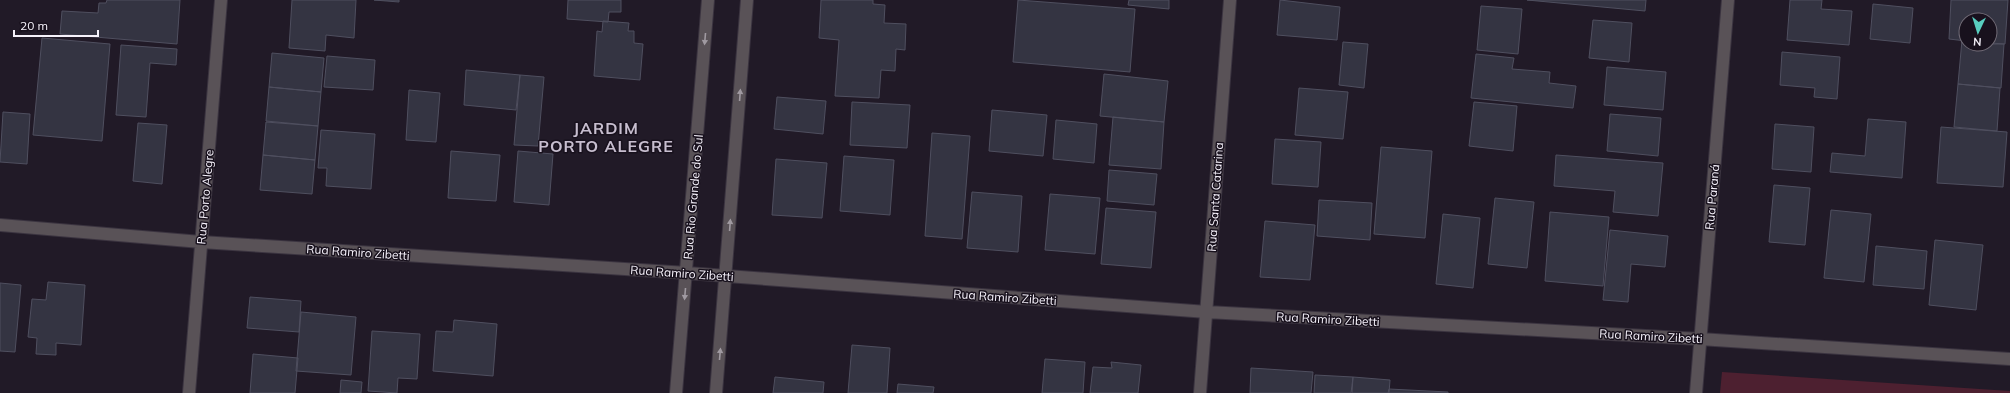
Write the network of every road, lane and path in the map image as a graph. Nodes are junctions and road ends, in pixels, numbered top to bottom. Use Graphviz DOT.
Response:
graph roads {
  1 [pos="220,0"];
  2 [pos="708,0"];
  3 [pos="747,0"];
  4 [pos="1230,0"];
  5 [pos="1728,0"];
  6 [pos="0,225"];
  7 [pos="201,242"];
  8 [pos="687,273"];
  9 [pos="726,276"];
  10 [pos="1207,312"];
  11 [pos="1700,339"];
  12 [pos="2010,359"];
  13 [pos="189,393"];
  14 [pos="676,393"];
  15 [pos="716,393"];
  16 [pos="1200,393"];
  17 [pos="1696,393"];
  1 -- 7 [label="street, Rua Porto Alegre"];
  2 -- 8 [label="street, Rua Rio Grande do Sul, one-way"];
  9 -- 3 [label="street, one-way"];
  4 -- 10 [label="street, Rua Santa Catarina"];
  5 -- 11 [label="street, Rua Paraná"];
  6 -- 7 [label="street, Rua Ramiro Zibetti"];
  7 -- 8 [label="street, Rua Ramiro Zibetti"];
  7 -- 13 [label="street, Rua Porto Alegre"];
  8 -- 9 [label="street, Rua Ramiro Zibetti"];
  8 -- 14 [label="street, Rua Rio Grande do Sul, one-way"];
  9 -- 10 [label="street, Rua Ramiro Zibetti"];
  15 -- 9 [label="street, one-way"];
  10 -- 11 [label="street, Rua Ramiro Zibetti"];
  10 -- 16 [label="street, Rua Santa Catarina"];
  11 -- 12 [label="street, Rua Ramiro Zibetti"];
  11 -- 17 [label="street, Rua Paraná"];
}
